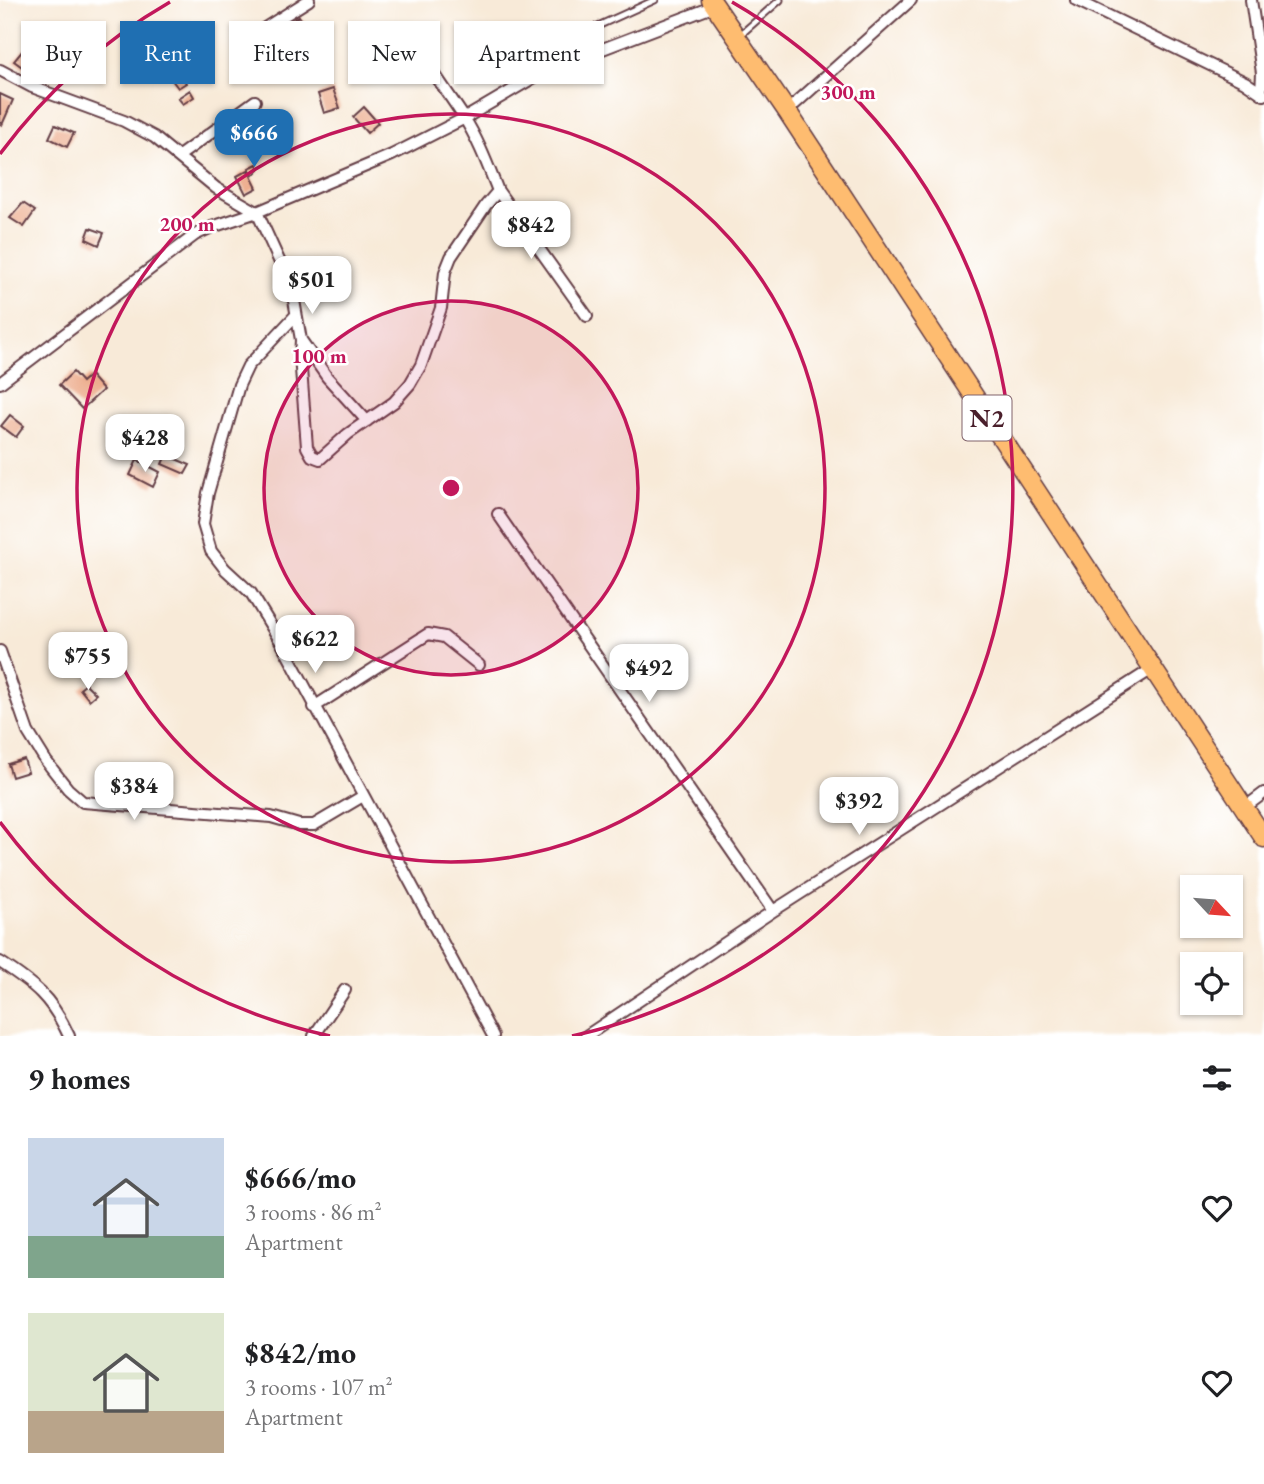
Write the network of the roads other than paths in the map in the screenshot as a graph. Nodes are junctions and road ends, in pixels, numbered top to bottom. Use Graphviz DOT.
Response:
graph roads {
  1 [pos="309,0"];
  2 [pos="654,0"];
  3 [pos="780,0"];
  4 [pos="911,0"];
  5 [pos="1076,0"];
  6 [pos="1251,0"];
  7 [pos="713,3"];
  8 [pos="276,21"];
  9 [pos="604,23"];
  10 [pos="737,38"];
  11 [pos="0,70"];
  12 [pos="1263,73"];
  13 [pos="440,83"];
  14 [pos="1263,94"];
  15 [pos="255,101"];
  16 [pos="787,111"];
  17 [pos="465,118"];
  18 [pos="179,156"];
  19 [pos="498,191"];
  20 [pos="257,212"];
  21 [pos="295,316"];
  22 [pos="587,316"];
  23 [pos="301,340"];
  24 [pos="0,383"];
  25 [pos="367,421"];
  26 [pos="498,514"];
  27 [pos="0,651"];
  28 [pos="479,665"];
  29 [pos="1153,669"];
  30 [pos="314,707"];
  31 [pos="1264,793"];
  32 [pos="363,796"];
  33 [pos="1244,808"];
  34 [pos="1264,838"];
  35 [pos="773,911"];
  36 [pos="0,962"];
  37 [pos="345,990"];
  38 [pos="69,1036"];
  39 [pos="314,1036"];
  40 [pos="493,1036"];
  41 [pos="586,1036"];
  1 -- 8 [label="street"];
  2 -- 9 [label="lane"];
  3 -- 10 [label="lane"];
  4 -- 16 [label="street"];
  5 -- 14 [label="street"];
  6 -- 12 [label="street"];
  7 -- 10 [label="main road, N2"];
  7 -- 17 [label="street"];
  10 -- 16 [label="main road, N2"];
  11 -- 18 [label="street"];
  12 -- 14 [label="street"];
  13 -- 17 [label="street"];
  15 -- 18 [label="street"];
  16 -- 29 [label="main road, N2"];
  17 -- 19 [label="street"];
  17 -- 20 [label="street"];
  18 -- 20 [label="street"];
  19 -- 22 [label="street"];
  19 -- 25 [label="street"];
  20 -- 21 [label="street"];
  20 -- 24 [label="street"];
  21 -- 23 [label="street"];
  21 -- 30 [label="street"];
  23 -- 25 [label="street"];
  23 -- 25 [label="street"];
  26 -- 35 [label="street"];
  27 -- 32 [label="street"];
  28 -- 30 [label="street"];
  29 -- 33 [label="main road, N2"];
  29 -- 35 [label="street"];
  30 -- 32 [label="street"];
  31 -- 33 [label="street"];
  32 -- 40 [label="street"];
  33 -- 34 [label="main road, N2"];
  35 -- 41 [label="street"];
  36 -- 38 [label="street"];
  37 -- 39 [label="street"];
}
